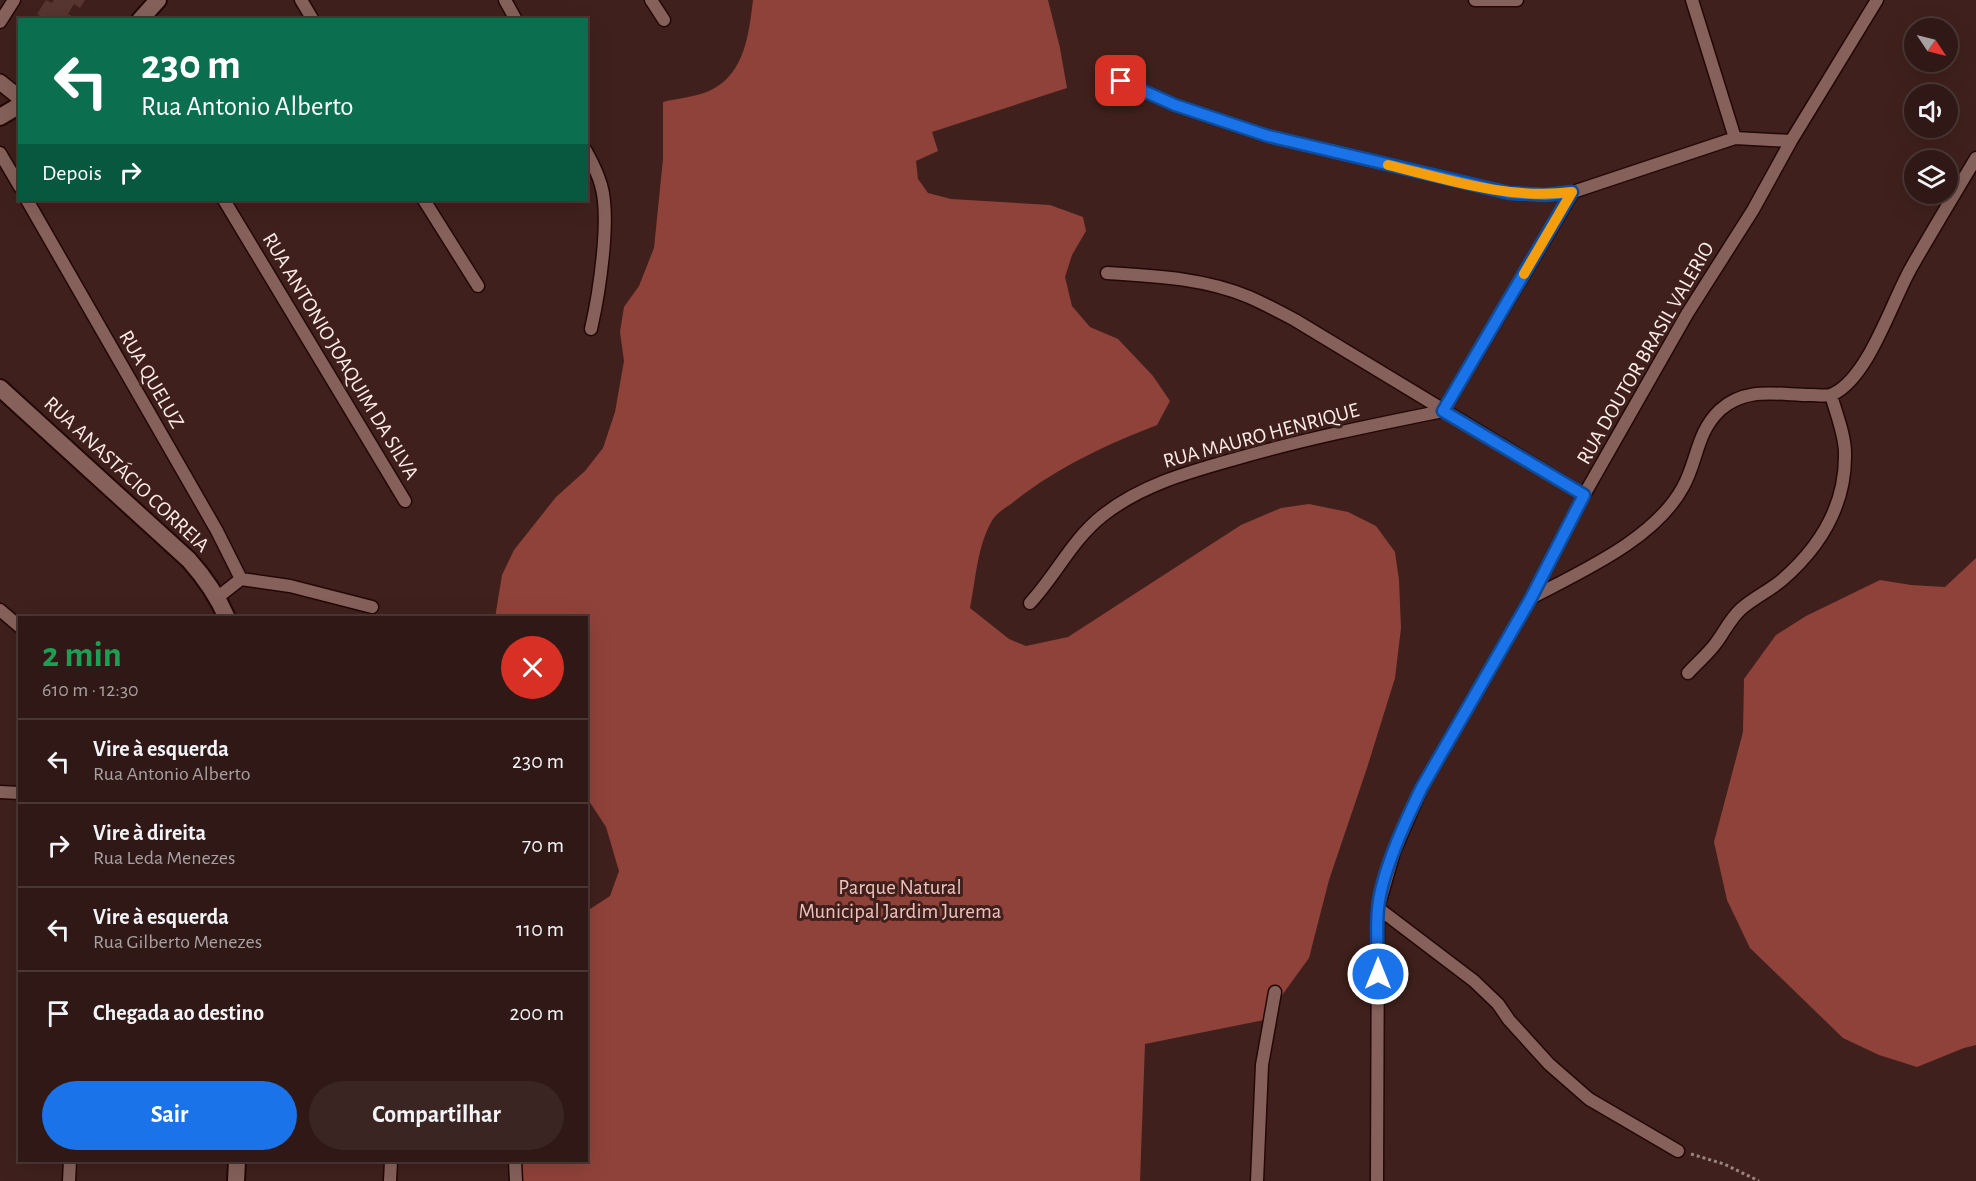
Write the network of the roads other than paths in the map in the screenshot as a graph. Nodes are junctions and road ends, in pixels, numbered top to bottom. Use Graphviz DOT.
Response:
graph roads {
  1 [pos="14,0"];
  2 [pos="158,0"];
  3 [pos="301,0"];
  4 [pos="505,0"];
  5 [pos="651,0"];
  6 [pos="1475,0"];
  7 [pos="1517,0"];
  8 [pos="1692,0"];
  9 [pos="1877,0"];
  10 [pos="142,18"];
  11 [pos="312,18"];
  12 [pos="515,18"];
  13 [pos="664,20"];
  14 [pos="0,22"];
  15 [pos="1121,81"];
  16 [pos="0,82"];
  17 [pos="18,96"];
  18 [pos="18,106"];
  19 [pos="0,117"];
  20 [pos="1735,138"];
  21 [pos="1791,141"];
  22 [pos="0,153"];
  23 [pos="588,155"];
  24 [pos="1976,158"];
  25 [pos="18,184"];
  26 [pos="1572,192"];
  27 [pos="28,201"];
  28 [pos="225,201"];
  29 [pos="425,201"];
  30 [pos="1107,273"];
  31 [pos="478,286"];
  32 [pos="591,329"];
  33 [pos="0,388"];
  34 [pos="1831,395"];
  35 [pos="1443,411"];
  36 [pos="1584,495"];
  37 [pos="405,501"];
  38 [pos="241,579"];
  39 [pos="218,597"];
  40 [pos="1531,598"];
  41 [pos="1030,603"];
  42 [pos="372,607"];
  43 [pos="0,610"];
  44 [pos="226,616"];
  45 [pos="18,625"];
  46 [pos="1688,673"];
  47 [pos="0,792"];
  48 [pos="18,793"];
  49 [pos="1378,908"];
  50 [pos="1275,992"];
  51 [pos="1678,1152"];
  52 [pos="70,1162"];
  53 [pos="237,1162"];
  54 [pos="391,1162"];
  55 [pos="515,1162"];
  56 [pos="69,1181"];
  57 [pos="236,1181"];
  58 [pos="390,1181"];
  59 [pos="516,1181"];
  60 [pos="1257,1181"];
  61 [pos="1377,1181"];
  1 -- 14 [label="street"];
  2 -- 10 [label="main road"];
  3 -- 11 [label="street"];
  4 -- 12 [label="street"];
  5 -- 13 [label="street"];
  6 -- 7 [label="street"];
  8 -- 20 [label="street"];
  9 -- 21 [label="street, RUA DOUTOR BRASIL VALERIO"];
  15 -- 26 [label="street"];
  16 -- 17 [label="street"];
  18 -- 19 [label="main road"];
  20 -- 21 [label="street"];
  20 -- 26 [label="street"];
  21 -- 36 [label="street, RUA DOUTOR BRASIL VALERIO"];
  22 -- 25 [label="street"];
  23 -- 32 [label="street"];
  24 -- 34 [label="street"];
  26 -- 35 [label="street"];
  27 -- 38 [label="street, RUA QUELUZ"];
  28 -- 37 [label="street, RUA ANTONIO JOAQUIM DA SILVA"];
  29 -- 31 [label="street"];
  30 -- 35 [label="street"];
  33 -- 39 [label="main road, RUA ANASTÁCIO CORREIA"];
  34 -- 40 [label="street"];
  34 -- 46 [label="street"];
  35 -- 36 [label="street"];
  35 -- 41 [label="street, RUA MAURO HENRIQUE"];
  36 -- 40 [label="street, RUA DOUTOR BRASIL VALERIO"];
  38 -- 39 [label="street"];
  38 -- 42 [label="street"];
  39 -- 44 [label="main road, RUA ANASTÁCIO CORREIA"];
  40 -- 49 [label="street, RUA DOUTOR BRASIL VALERIO"];
  43 -- 45 [label="street"];
  47 -- 48 [label="street"];
  49 -- 51 [label="street"];
  49 -- 61 [label="street, RUA DOUTOR BRASIL VALERIO"];
  50 -- 60 [label="street"];
  52 -- 56 [label="street"];
  53 -- 57 [label="main road"];
  54 -- 58 [label="street"];
  55 -- 59 [label="street"];
}
